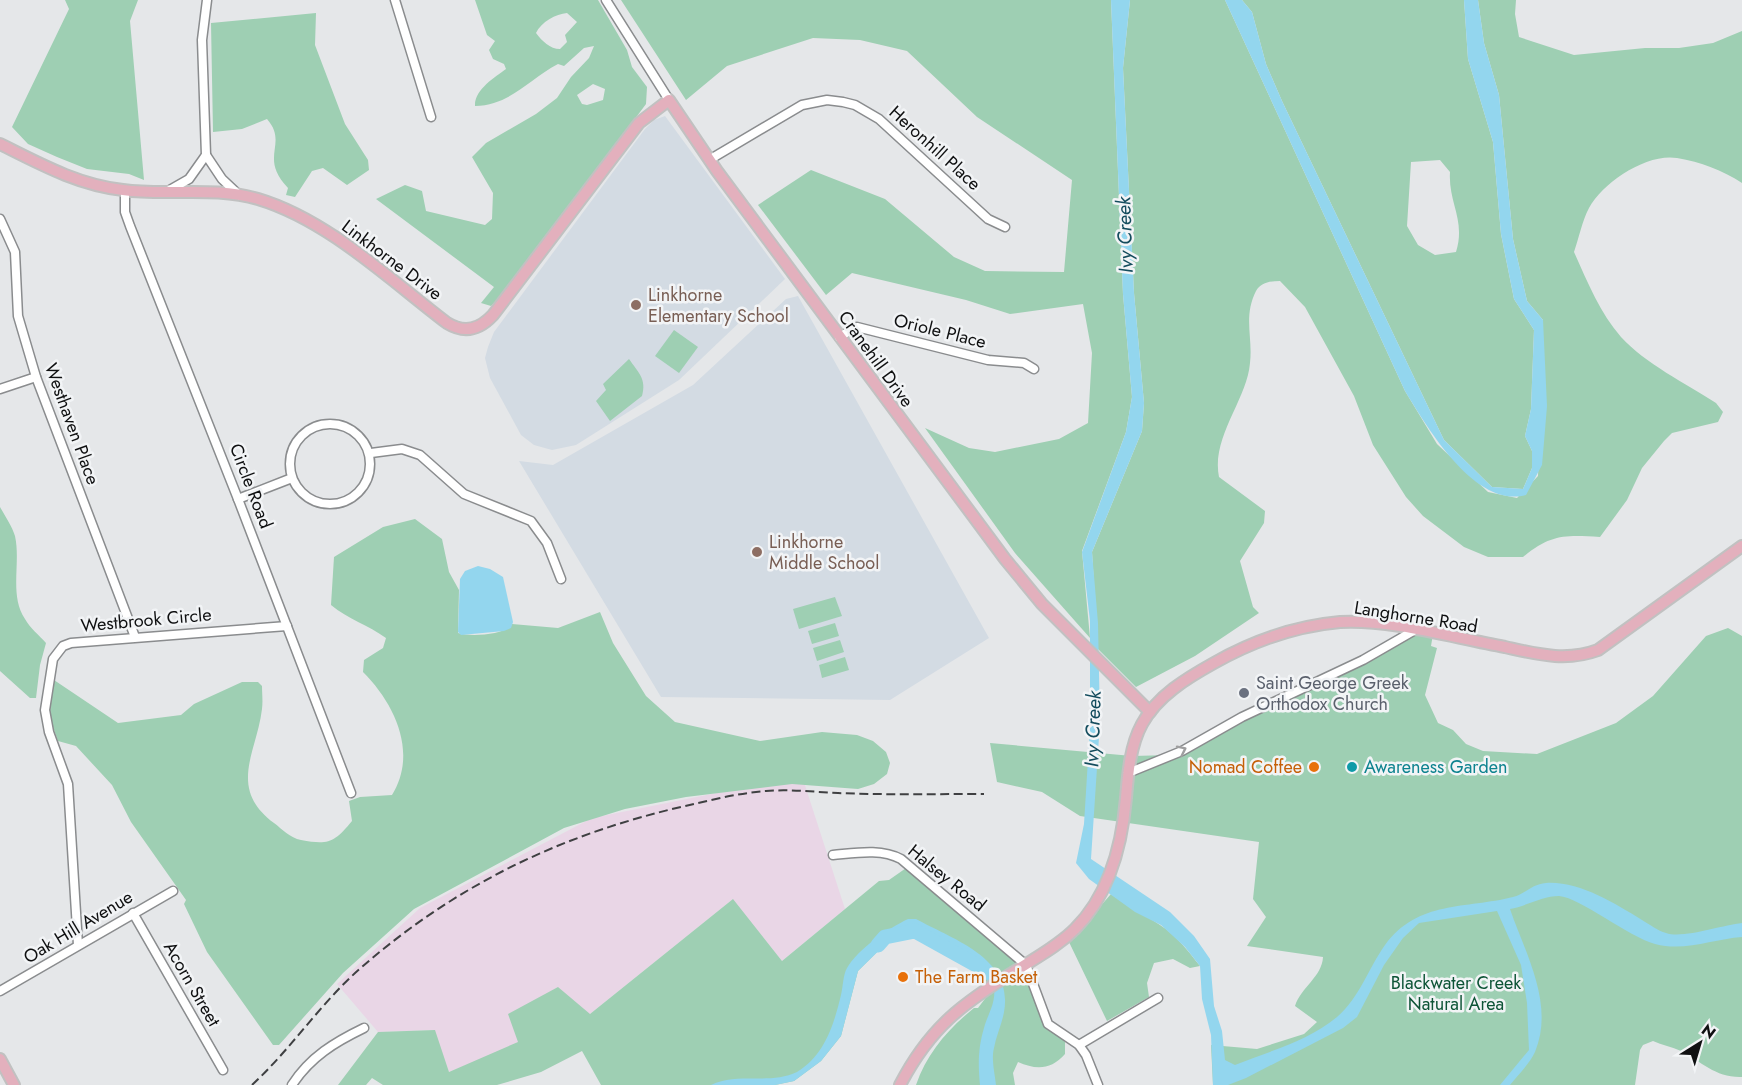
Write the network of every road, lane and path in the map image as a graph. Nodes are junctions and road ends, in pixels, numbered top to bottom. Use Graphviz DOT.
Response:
graph roads {
  1 [pos="207,0"];
  2 [pos="395,0"];
  3 [pos="606,0"];
  4 [pos="669,100"];
  5 [pos="431,117"];
  6 [pos="0,144"];
  7 [pos="206,155"];
  8 [pos="710,160"];
  9 [pos="125,191"];
  10 [pos="168,191"];
  11 [pos="239,195"];
  12 [pos="0,219"];
  13 [pos="1005,227"];
  14 [pos="839,337"];
  15 [pos="1034,369"];
  16 [pos="36,376"];
  17 [pos="0,389"];
  18 [pos="371,453"];
  19 [pos="292,478"];
  20 [pos="238,499"];
  21 [pos="1742,546"];
  22 [pos="561,579"];
  23 [pos="287,626"];
  24 [pos="1415,630"];
  25 [pos="135,637"];
  26 [pos="1150,712"];
  27 [pos="1128,773"];
  28 [pos="351,793"];
  29 [pos="833,855"];
  30 [pos="173,891"];
  31 [pos="133,913"];
  32 [pos="78,945"];
  33 [pos="1023,967"];
  34 [pos="0,991"];
  35 [pos="1158,998"];
  36 [pos="364,1028"];
  37 [pos="1079,1045"];
  38 [pos="0,1059"];
  39 [pos="223,1070"];
  40 [pos="14,1085"];
  41 [pos="292,1085"];
  42 [pos="900,1085"];
  43 [pos="1098,1085"];
  1 -- 7 [label="street"];
  2 -- 5 [label="street"];
  3 -- 4 [label="street, Cranehill Drive"];
  4 -- 8 [label="main road, Cranehill Drive"];
  4 -- 11 [label="main road, Linkhorne Drive"];
  6 -- 9 [label="main road, Linkhorne Drive"];
  7 -- 10 [label="street"];
  7 -- 11 [label="street"];
  8 -- 13 [label="street, Heronhill Place"];
  8 -- 14 [label="main road, Cranehill Drive"];
  9 -- 10 [label="main road, Linkhorne Drive"];
  9 -- 20 [label="street, Circle Road"];
  10 -- 11 [label="main road, Linkhorne Drive"];
  12 -- 16 [label="street, Westhaven Place"];
  14 -- 15 [label="street, Oriole Place"];
  14 -- 26 [label="main road, Cranehill Drive"];
  16 -- 17 [label="street"];
  16 -- 25 [label="street, Westhaven Place"];
  18 -- 19 [label="street"];
  18 -- 19 [label="street"];
  18 -- 22 [label="street"];
  19 -- 20 [label="street"];
  20 -- 23 [label="street, Circle Road"];
  21 -- 24 [label="main road, Langhorne Road"];
  23 -- 25 [label="street, Westbrook Circle"];
  23 -- 28 [label="street, Circle Road"];
  24 -- 26 [label="main road, Langhorne Road"];
  27 -- 24 [label="street, one-way"];
  25 -- 32 [label="street, Westbrook Circle"];
  26 -- 27 [label="main road, Langhorne Road"];
  27 -- 33 [label="main road, Langhorne Road"];
  29 -- 33 [label="street, Halsey Road"];
  30 -- 31 [label="street, Oak Hill Avenue"];
  31 -- 32 [label="street, Oak Hill Avenue"];
  31 -- 39 [label="street, Acorn Street"];
  32 -- 34 [label="street, Oak Hill Avenue"];
  33 -- 37 [label="street"];
  33 -- 42 [label="main road, Langhorne Road"];
  35 -- 37 [label="street"];
  36 -- 41 [label="street"];
  37 -- 43 [label="street"];
  38 -- 40 [label="main road"];
}
